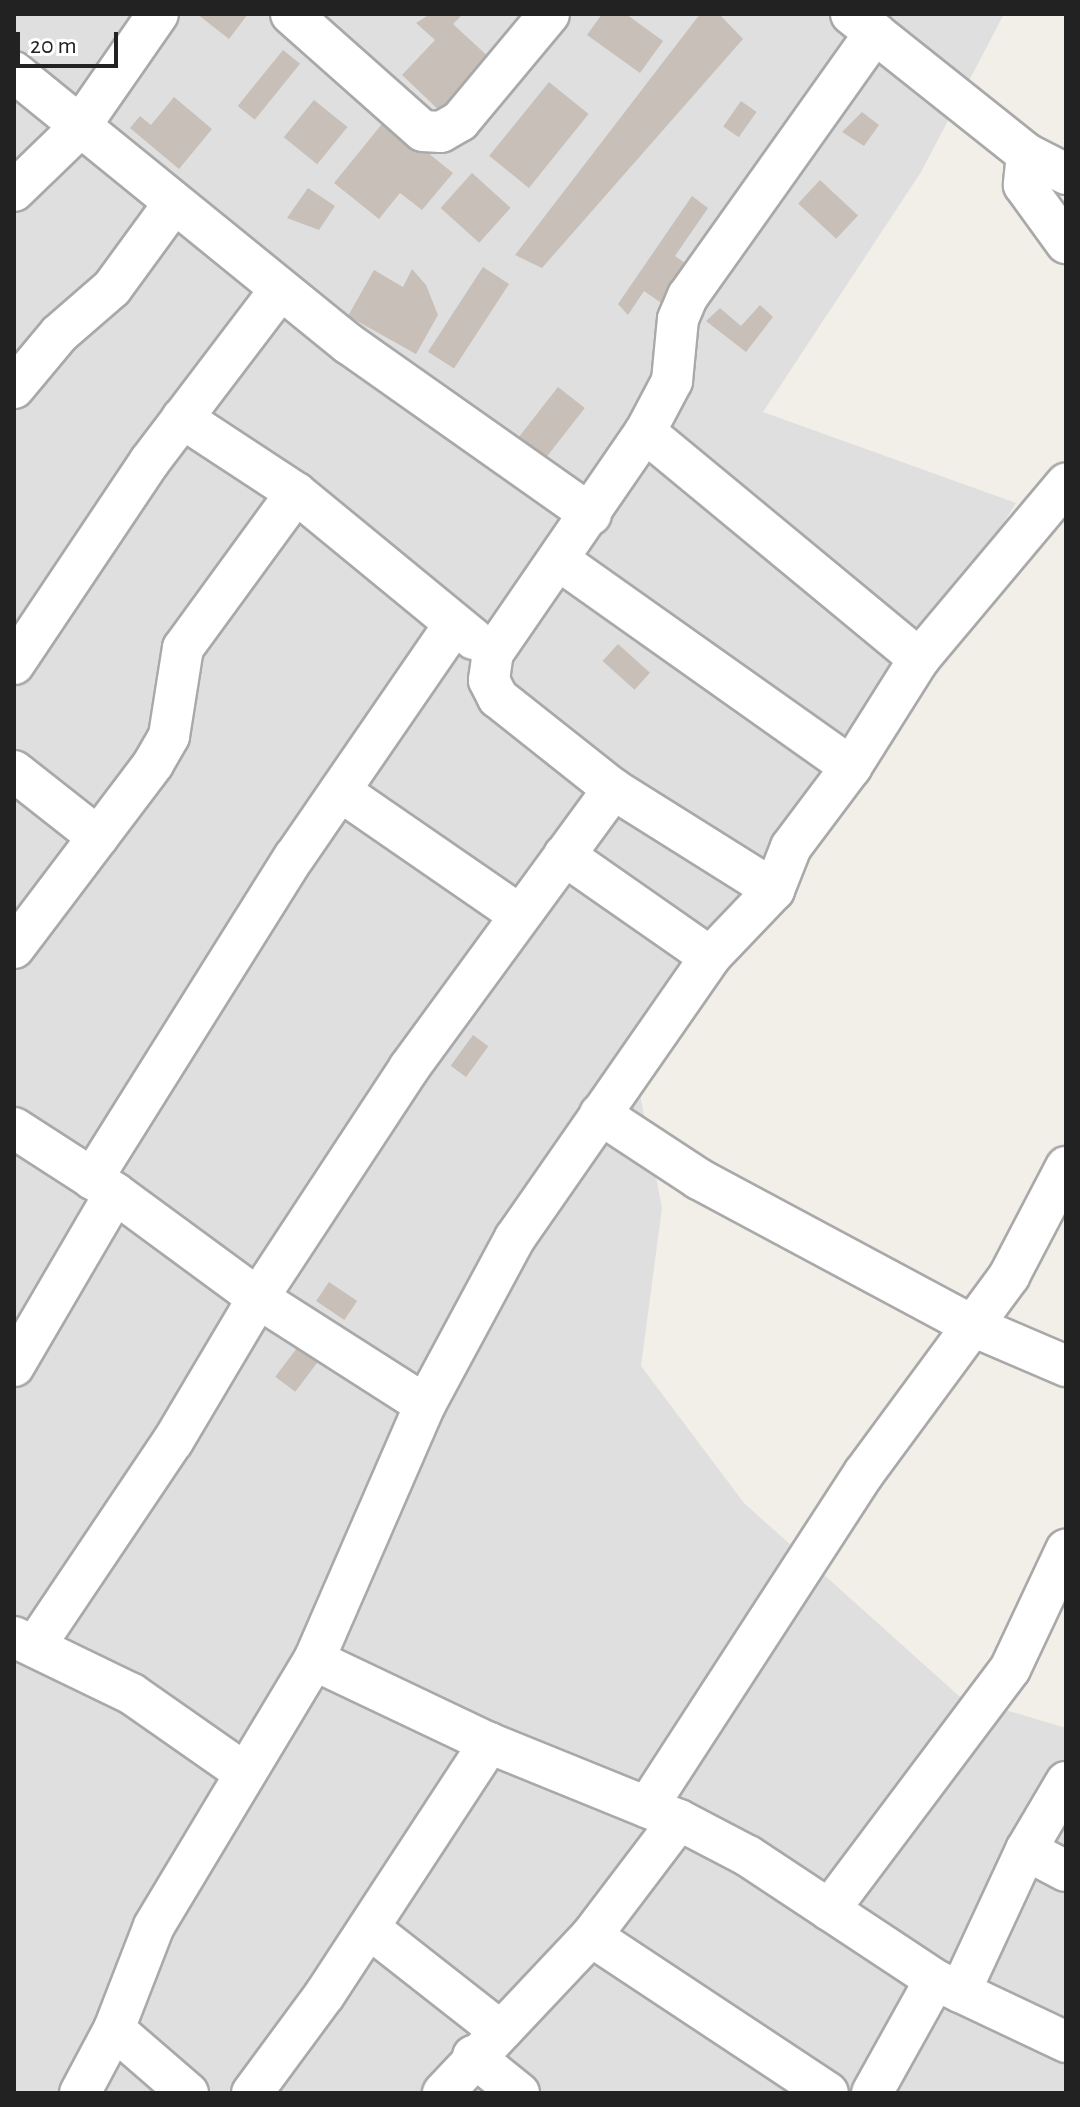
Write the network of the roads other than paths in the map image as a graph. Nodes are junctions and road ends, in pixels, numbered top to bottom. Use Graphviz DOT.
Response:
graph roads {
  1 [pos="158,14"];
  2 [pos="291,14"];
  3 [pos="549,14"];
  4 [pos="863,23"];
  5 [pos="14,72"];
  6 [pos="78,129"];
  7 [pos="1027,154"];
  8 [pos="1066,174"];
  9 [pos="14,191"];
  10 [pos="174,203"];
  11 [pos="1066,243"];
  12 [pos="280,290"];
  13 [pos="14,388"];
  14 [pos="182,418"];
  15 [pos="645,432"];
  16 [pos="1066,484"];
  17 [pos="296,493"];
  18 [pos="591,515"];
  19 [pos="560,561"];
  20 [pos="454,625"];
  21 [pos="493,653"];
  22 [pos="919,659"];
  23 [pos="14,664"];
  24 [pos="851,767"];
  25 [pos="14,771"];
  26 [pos="613,789"];
  27 [pos="340,791"];
  28 [pos="98,837"];
  29 [pos="564,855"];
  30 [pos="774,890"];
  31 [pos="518,914"];
  32 [pos="14,948"];
  33 [pos="710,957"];
  34 [pos="600,1114"];
  35 [pos="14,1128"];
  36 [pos="1066,1167"];
  37 [pos="104,1186"];
  38 [pos="258,1298"];
  39 [pos="975,1327"];
  40 [pos="14,1366"];
  41 [pos="1066,1366"];
  42 [pos="425,1405"];
  43 [pos="1066,1550"];
  44 [pos="24,1642"];
  45 [pos="314,1660"];
  46 [pos="489,1743"];
  47 [pos="245,1773"];
  48 [pos="1066,1782"];
  49 [pos="663,1814"];
  50 [pos="1026,1850"];
  51 [pos="1066,1871"];
  52 [pos="829,1910"];
  53 [pos="369,1928"];
  54 [pos="591,1936"];
  55 [pos="948,1986"];
  56 [pos="114,2029"];
  57 [pos="486,2042"];
  58 [pos="1066,2042"];
  59 [pos="80,2093"];
  60 [pos="188,2093"];
  61 [pos="252,2093"];
  62 [pos="443,2093"];
  63 [pos="519,2093"];
  64 [pos="828,2093"];
  65 [pos="872,2093"];
  1 -- 6 [label="street"];
  2 -- 3 [label="street"];
  4 -- 7 [label="street"];
  4 -- 15 [label="street"];
  5 -- 6 [label="street"];
  6 -- 9 [label="street"];
  6 -- 10 [label="street"];
  7 -- 8 [label="street"];
  7 -- 11 [label="street"];
  10 -- 12 [label="street"];
  10 -- 13 [label="street"];
  12 -- 14 [label="street"];
  12 -- 18 [label="street"];
  14 -- 17 [label="street"];
  14 -- 23 [label="street"];
  15 -- 18 [label="street"];
  15 -- 22 [label="street"];
  16 -- 22 [label="street"];
  17 -- 20 [label="street"];
  17 -- 28 [label="street"];
  18 -- 19 [label="street"];
  19 -- 21 [label="street"];
  19 -- 24 [label="street"];
  20 -- 21 [label="street"];
  20 -- 27 [label="street"];
  21 -- 26 [label="street"];
  22 -- 24 [label="street"];
  24 -- 30 [label="street"];
  25 -- 28 [label="street"];
  26 -- 29 [label="street"];
  26 -- 30 [label="street"];
  27 -- 31 [label="street"];
  27 -- 37 [label="street"];
  28 -- 32 [label="street"];
  29 -- 31 [label="street"];
  29 -- 33 [label="street"];
  30 -- 33 [label="street"];
  31 -- 38 [label="street"];
  33 -- 34 [label="street"];
  34 -- 39 [label="street"];
  34 -- 42 [label="street"];
  35 -- 37 [label="street"];
  36 -- 39 [label="street"];
  37 -- 38 [label="street"];
  37 -- 40 [label="street"];
  38 -- 42 [label="street"];
  38 -- 44 [label="street"];
  39 -- 41 [label="street"];
  39 -- 49 [label="street"];
  42 -- 45 [label="street"];
  43 -- 52 [label="street"];
  44 -- 47 [label="street"];
  45 -- 46 [label="street"];
  45 -- 47 [label="street"];
  46 -- 49 [label="street"];
  46 -- 53 [label="street"];
  47 -- 56 [label="street"];
  48 -- 50 [label="street"];
  49 -- 52 [label="street"];
  49 -- 54 [label="street"];
  50 -- 51 [label="street"];
  50 -- 55 [label="street"];
  52 -- 55 [label="street"];
  53 -- 57 [label="street"];
  53 -- 61 [label="street"];
  54 -- 57 [label="street"];
  54 -- 64 [label="street"];
  55 -- 58 [label="street"];
  55 -- 65 [label="street"];
  56 -- 59 [label="street"];
  56 -- 60 [label="street"];
  57 -- 62 [label="street"];
  57 -- 63 [label="street"];
}
